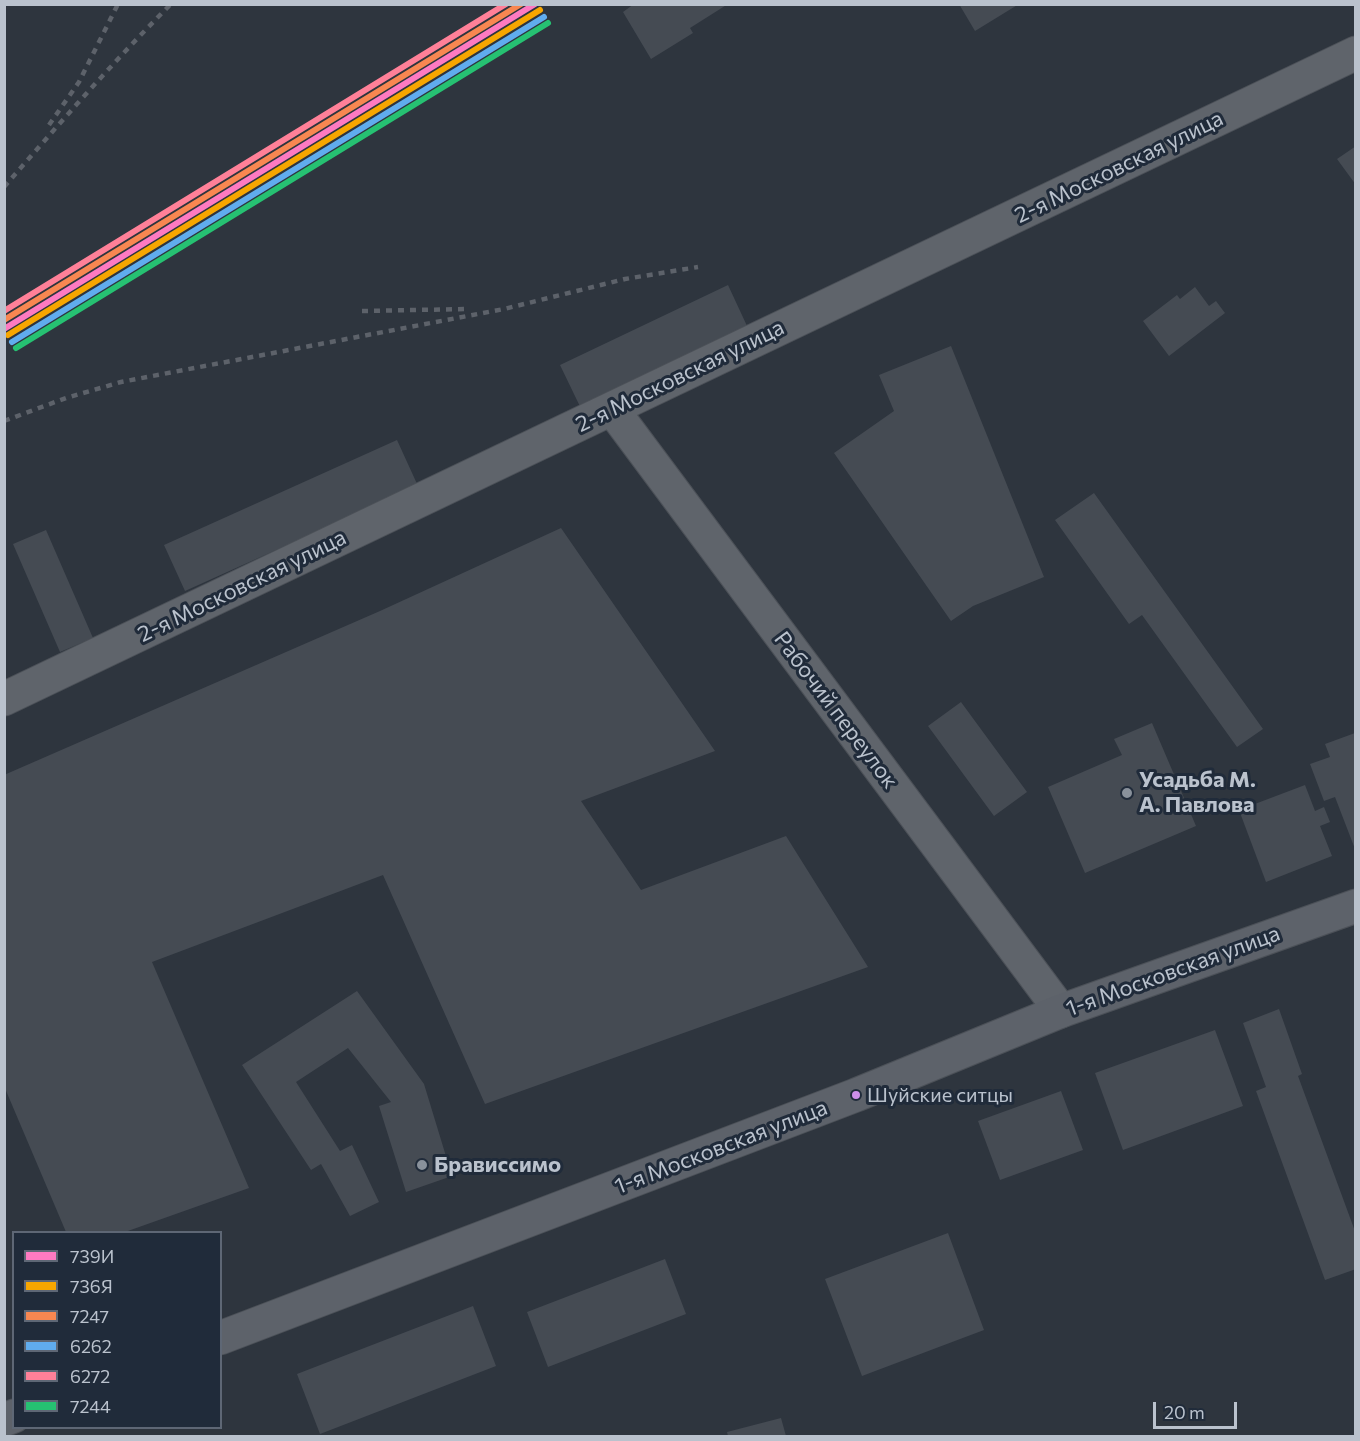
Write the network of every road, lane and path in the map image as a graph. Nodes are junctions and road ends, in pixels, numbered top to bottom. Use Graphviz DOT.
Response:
graph roads {
  1 [pos="1356,53"];
  2 [pos="612,409"];
  3 [pos="4,699"];
  4 [pos="1356,906"];
  5 [pos="1061,1011"];
  6 [pos="222,1337"];
  1 -- 2 [label="street, 2-я Московская улица"];
  2 -- 3 [label="street, 2-я Московская улица"];
  2 -- 5 [label="street, Рабочий переулок"];
  4 -- 5 [label="main road, 1-я Московская улица"];
  5 -- 6 [label="main road, 1-я Московская улица"];
}
